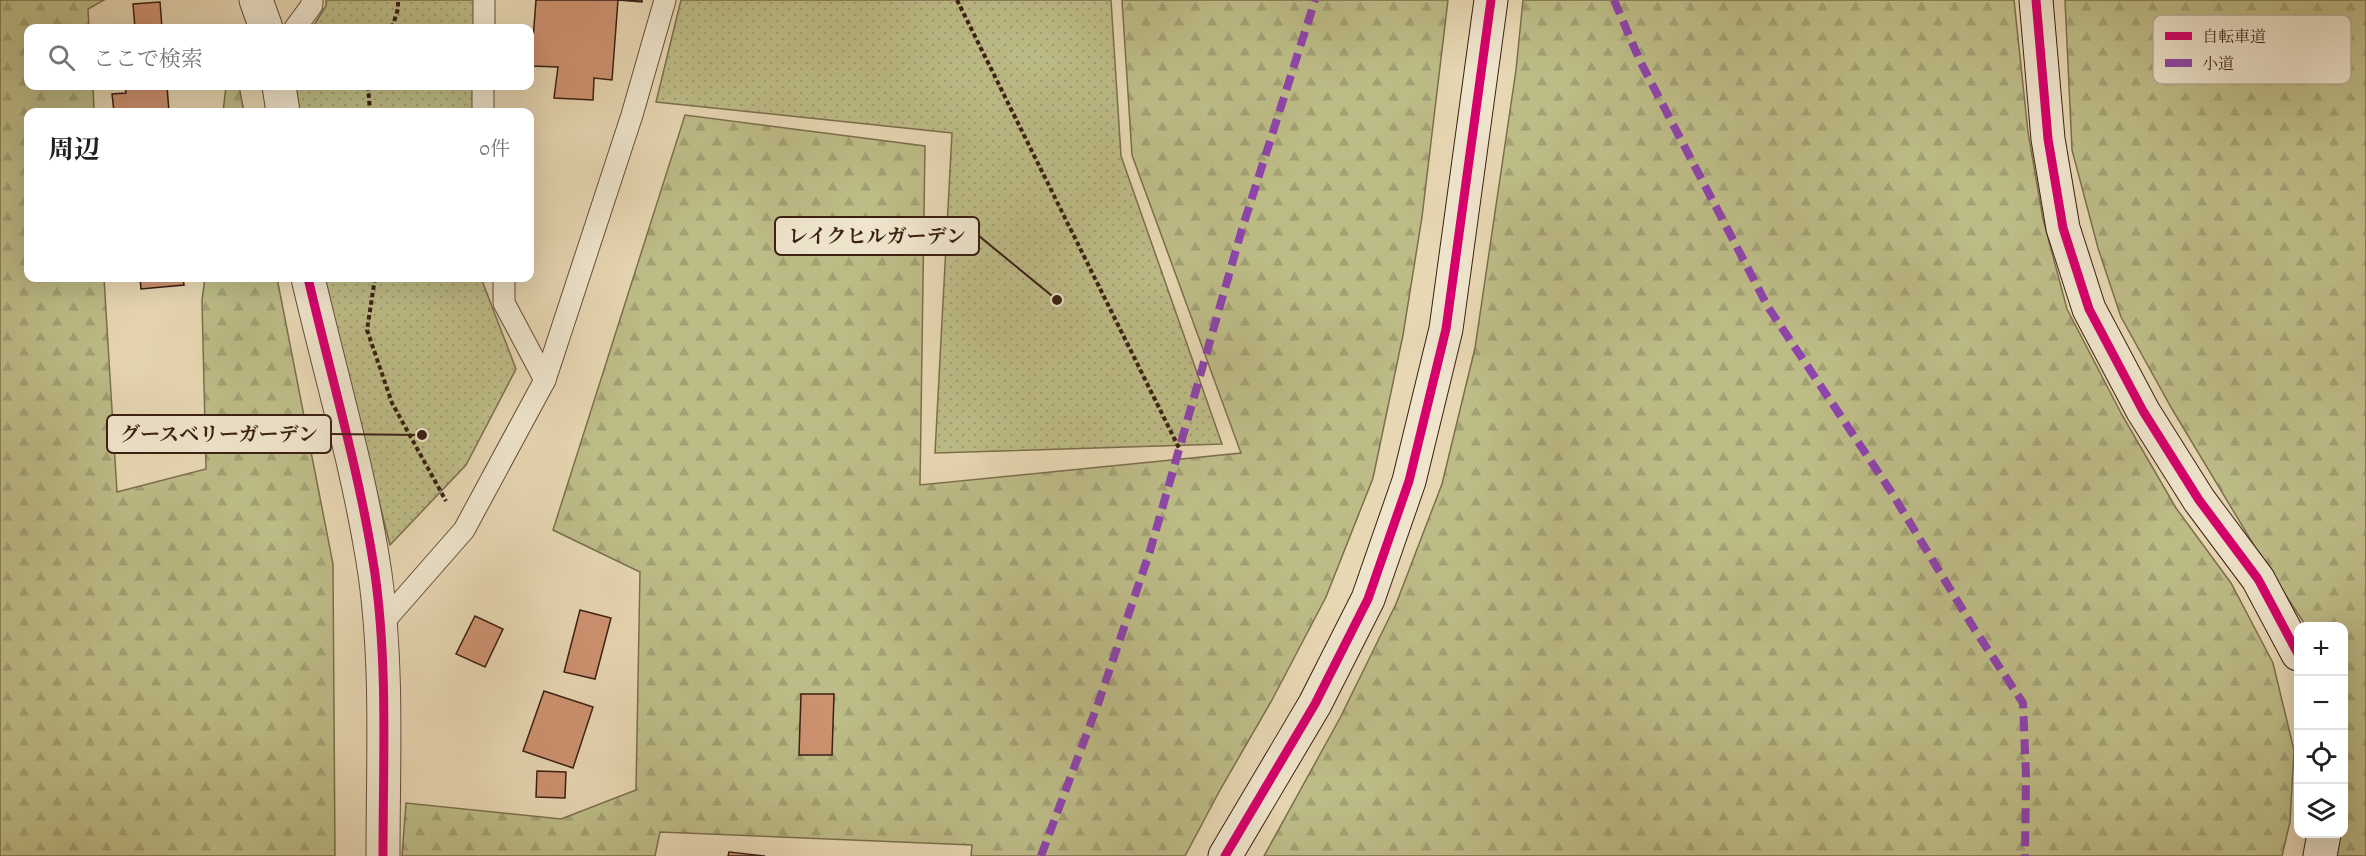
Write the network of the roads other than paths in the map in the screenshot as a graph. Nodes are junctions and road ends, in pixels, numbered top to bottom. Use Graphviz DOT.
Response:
graph roads {
  1 [pos="256,0"];
  2 [pos="312,0"];
  3 [pos="484,0"];
  4 [pos="665,0"];
  5 [pos="1491,0"];
  6 [pos="2036,0"];
  7 [pos="265,24"];
  8 [pos="298,24"];
  9 [pos="484,24"];
  10 [pos="280,90"];
  11 [pos="483,90"];
  12 [pos="282,108"];
  13 [pos="483,108"];
  14 [pos="309,282"];
  15 [pos="504,282"];
  16 [pos="545,380"];
  17 [pos="380,626"];
  18 [pos="2294,646"];
  19 [pos="2323,838"];
  20 [pos="383,856"];
  21 [pos="1226,856"];
  22 [pos="2320,856"];
  1 -- 7 [label="street"];
  2 -- 8 [label="lane"];
  3 -- 9 [label="lane"];
  4 -- 16 [label="lane"];
  5 -- 21 [label="street"];
  6 -- 18 [label="street"];
  10 -- 12 [label="street"];
  11 -- 13 [label="lane"];
  14 -- 17 [label="street"];
  15 -- 16 [label="lane"];
  16 -- 17 [label="lane"];
  17 -- 20 [label="street"];
  19 -- 22 [label="street"];
}
